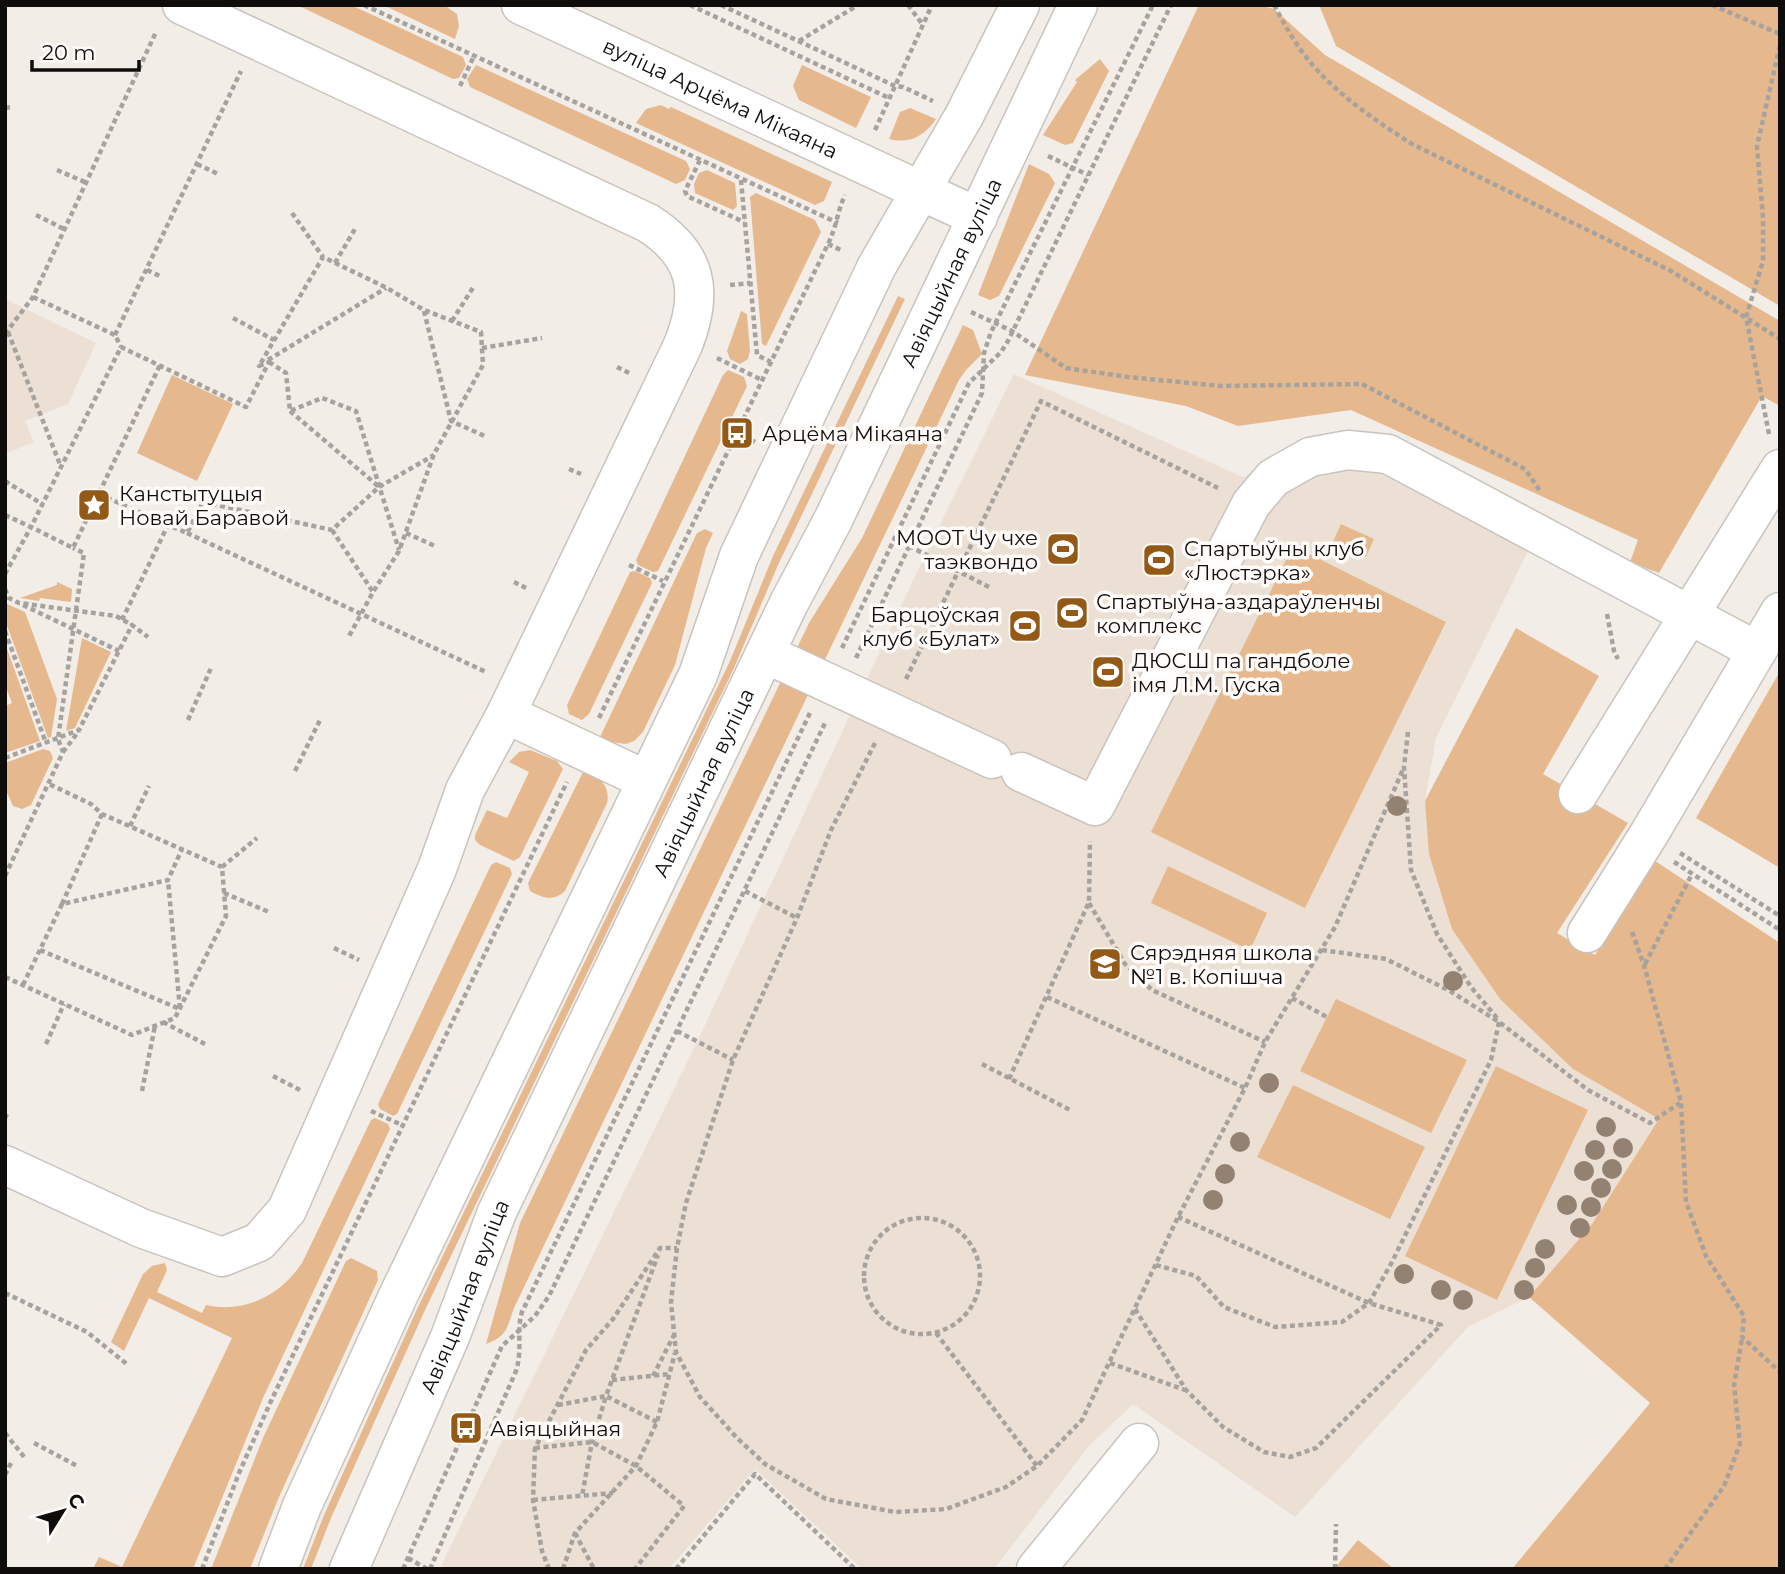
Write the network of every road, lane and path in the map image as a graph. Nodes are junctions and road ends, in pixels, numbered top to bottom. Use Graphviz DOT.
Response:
graph roads {
  1 [pos="364,5"];
  2 [pos="521,5"];
  3 [pos="690,5"];
  4 [pos="721,5"];
  5 [pos="858,5"];
  6 [pos="908,5"];
  7 [pos="932,5"];
  8 [pos="1020,5"];
  9 [pos="1079,5"];
  10 [pos="1153,5"];
  11 [pos="1171,5"];
  12 [pos="1274,5"];
  13 [pos="1712,5"];
  14 [pos="170,16"];
  15 [pos="923,25"];
  16 [pos="1780,34"];
  17 [pos="799,41"];
  18 [pos="1780,45"];
  19 [pos="474,56"];
  20 [pos="241,70"];
  21 [pos="460,86"];
  22 [pos="889,98"];
  23 [pos="700,160"];
  24 [pos="197,164"];
  25 [pos="1072,167"];
  26 [pos="57,170"];
  27 [pos="220,175"];
  28 [pos="1088,175"];
  29 [pos="741,179"];
  30 [pos="87,183"];
  31 [pos="921,191"];
  32 [pos="838,209"];
  33 [pos="292,214"];
  34 [pos="36,215"];
  35 [pos="978,217"];
  36 [pos="745,222"];
  37 [pos="838,223"];
  38 [pos="64,229"];
  39 [pos="355,229"];
  40 [pos="323,257"];
  41 [pos="335,263"];
  42 [pos="147,270"];
  43 [pos="162,277"];
  44 [pos="750,283"];
  45 [pos="725,285"];
  46 [pos="474,286"];
  47 [pos="387,288"];
  48 [pos="33,296"];
  49 [pos="424,310"];
  50 [pos="1746,317"];
  51 [pos="233,318"];
  52 [pos="452,321"];
  53 [pos="996,323"];
  54 [pos="1012,331"];
  55 [pos="6,333"];
  56 [pos="115,335"];
  57 [pos="542,338"];
  58 [pos="1780,339"];
  59 [pos="274,340"];
  60 [pos="121,347"];
  61 [pos="482,348"];
  62 [pos="269,362"];
  63 [pos="771,362"];
  64 [pos="160,365"];
  65 [pos="259,366"];
  66 [pos="984,367"];
  67 [pos="290,411"];
  68 [pos="451,421"];
  69 [pos="487,438"];
  70 [pos="434,454"];
  71 [pos="61,467"];
  72 [pos="1778,473"];
  73 [pos="5,481"];
  74 [pos="379,487"];
  75 [pos="99,494"];
  76 [pos="1545,497"];
  77 [pos="42,504"];
  78 [pos="1251,504"];
  79 [pos="5,515"];
  80 [pos="168,526"];
  81 [pos="31,527"];
  82 [pos="332,530"];
  83 [pos="187,533"];
  84 [pos="406,533"];
  85 [pos="435,546"];
  86 [pos="909,546"];
  87 [pos="73,548"];
  88 [pos="399,551"];
  89 [pos="629,565"];
  90 [pos="958,571"];
  91 [pos="5,574"];
  92 [pos="663,581"];
  93 [pos="989,587"];
  94 [pos="5,589"];
  95 [pos="373,592"];
  96 [pos="1605,601"];
  97 [pos="19,603"];
  98 [pos="76,611"];
  99 [pos="1780,612"];
  100 [pos="361,614"];
  101 [pos="1689,615"];
  102 [pos="122,620"];
  103 [pos="132,625"];
  104 [pos="74,629"];
  105 [pos="5,631"];
  106 [pos="148,637"];
  107 [pos="348,638"];
  108 [pos="119,651"];
  109 [pos="1756,651"];
  110 [pos="766,653"];
  111 [pos="211,668"];
  112 [pos="490,674"];
  113 [pos="833,685"];
  114 [pos="1638,697"];
  115 [pos="890,711"];
  116 [pos="506,714"];
  117 [pos="188,720"];
  118 [pos="320,720"];
  119 [pos="79,730"];
  120 [pos="1408,732"];
  121 [pos="58,739"];
  122 [pos="46,743"];
  123 [pos="583,750"];
  124 [pos="63,752"];
  125 [pos="5,758"];
  126 [pos="1404,767"];
  127 [pos="295,771"];
  128 [pos="646,780"];
  129 [pos="49,784"];
  130 [pos="149,786"];
  131 [pos="1578,794"];
  132 [pos="102,814"];
  133 [pos="130,826"];
  134 [pos="1090,835"];
  135 [pos="257,838"];
  136 [pos="1647,838"];
  137 [pos="182,849"];
  138 [pos="222,867"];
  139 [pos="1692,874"];
  140 [pos="5,876"];
  141 [pos="168,880"];
  142 [pos="1616,888"];
  143 [pos="745,890"];
  144 [pos="224,893"];
  145 [pos="1089,902"];
  146 [pos="62,904"];
  147 [pos="269,912"];
  148 [pos="1780,916"];
  149 [pos="797,918"];
  150 [pos="1780,930"];
  151 [pos="1587,933"];
  152 [pos="40,950"];
  153 [pos="1322,950"];
  154 [pos="1644,965"];
  155 [pos="5,977"];
  156 [pos="23,985"];
  157 [pos="1047,997"];
  158 [pos="1292,998"];
  159 [pos="64,1004"];
  160 [pos="180,1009"];
  161 [pos="1327,1017"];
  162 [pos="163,1022"];
  163 [pos="1499,1022"];
  164 [pos="156,1026"];
  165 [pos="677,1031"];
  166 [pos="1265,1042"];
  167 [pos="46,1044"];
  168 [pos="205,1044"];
  169 [pos="733,1060"];
  170 [pos="982,1065"];
  171 [pos="1009,1079"];
  172 [pos="1245,1088"];
  173 [pos="142,1091"];
  174 [pos="1681,1102"];
  175 [pos="1070,1110"];
  176 [pos="371,1111"];
  177 [pos="402,1125"];
  178 [pos="5,1165"];
  179 [pos="1178,1217"];
  180 [pos="660,1248"];
  181 [pos="677,1248"];
  182 [pos="1156,1265"];
  183 [pos="5,1293"];
  184 [pos="1369,1303"];
  185 [pos="1135,1308"];
  186 [pos="520,1331"];
  187 [pos="936,1333"];
  188 [pos="674,1334"];
  189 [pos="1742,1337"];
  190 [pos="676,1352"];
  191 [pos="1110,1363"];
  192 [pos="128,1365"];
  193 [pos="1780,1372"];
  194 [pos="670,1374"];
  195 [pos="653,1376"];
  196 [pos="612,1380"];
  197 [pos="1186,1390"];
  198 [pos="606,1396"];
  199 [pos="557,1406"];
  200 [pos="657,1422"];
  201 [pos="5,1433"];
  202 [pos="592,1442"];
  203 [pos="34,1443"];
  204 [pos="1139,1443"];
  205 [pos="535,1448"];
  206 [pos="25,1458"];
  207 [pos="11,1463"];
  208 [pos="636,1466"];
  209 [pos="1037,1466"];
  210 [pos="79,1467"];
  211 [pos="5,1475"];
  212 [pos="614,1493"];
  213 [pos="582,1496"];
  214 [pos="533,1500"];
  215 [pos="1336,1524"];
  216 [pos="575,1533"];
  217 [pos="408,1558"];
  218 [pos="202,1569"];
  219 [pos="278,1569"];
  220 [pos="349,1569"];
  221 [pos="403,1569"];
  222 [pos="428,1569"];
  223 [pos="549,1569"];
  224 [pos="564,1569"];
  225 [pos="594,1569"];
  226 [pos="635,1569"];
  227 [pos="676,1569"];
  228 [pos="855,1569"];
  229 [pos="1036,1569"];
  230 [pos="1335,1569"];
  231 [pos="1665,1569"];
  1 -- 19 [label="path"];
  2 -- 31 [label="main road, вуліца Арцёма Мікаяна"];
  3 -- 22 [label="path"];
  4 -- 17 [label="path"];
  5 -- 17 [label="path"];
  6 -- 15 [label="path"];
  7 -- 15 [label="path"];
  8 -- 31 [label="main road"];
  9 -- 35 [label="main road, Авіяцыйная вуліца"];
  10 -- 25 [label="path"];
  11 -- 28 [label="path"];
  12 -- 50 [label="path"];
  13 -- 16 [label="path"];
  14 -- 30 [label="path"];
  14 -- 116 [label="main road"];
  15 -- 17 [label="path"];
  18 -- 50 [label="path"];
  19 -- 21 [label="path"];
  19 -- 23 [label="path"];
  20 -- 24 [label="path"];
  23 -- 29 [label="path"];
  23 -- 36 [label="path"];
  24 -- 27 [label="path"];
  24 -- 42 [label="path"];
  25 -- 28 [label="path"];
  25 -- 53 [label="path"];
  26 -- 30 [label="path"];
  28 -- 54 [label="path"];
  29 -- 36 [label="path"];
  29 -- 37 [label="path"];
  30 -- 38 [label="path"];
  31 -- 35 [label="main road, вуліца Арцёма Мікаяна"];
  31 -- 128 [label="main road"];
  32 -- 37 [label="path"];
  33 -- 40 [label="path"];
  34 -- 38 [label="path"];
  35 -- 110 [label="main road, Авіяцыйная вуліца"];
  36 -- 44 [label="path"];
  37 -- 63 [label="path"];
  38 -- 48 [label="path"];
  39 -- 41 [label="path"];
  40 -- 41 [label="path"];
  40 -- 59 [label="path"];
  41 -- 47 [label="path"];
  42 -- 43 [label="path"];
  42 -- 56 [label="path"];
  44 -- 45 [label="path"];
  44 -- 63 [label="path"];
  46 -- 52 [label="path"];
  47 -- 49 [label="path"];
  47 -- 65 [label="path"];
  48 -- 55 [label="path"];
  48 -- 56 [label="path"];
  49 -- 52 [label="path"];
  49 -- 68 [label="path"];
  50 -- 58 [label="path"];
  50 -- 72 [label="path"];
  51 -- 59 [label="path"];
  52 -- 61 [label="path"];
  53 -- 54 [label="path"];
  53 -- 66 [label="path"];
  54 -- 66 [label="path"];
  54 -- 76 [label="path"];
  55 -- 71 [label="path"];
  56 -- 60 [label="path"];
  57 -- 61 [label="path"];
  59 -- 65 [label="path"];
  60 -- 64 [label="path"];
  60 -- 71 [label="path"];
  61 -- 68 [label="path"];
  62 -- 64 [label="path"];
  62 -- 65 [label="path"];
  62 -- 67 [label="path"];
  63 -- 92 [label="path"];
  64 -- 75 [label="path"];
  66 -- 86 [label="path"];
  66 -- 113 [label="path"];
  67 -- 74 [label="path"];
  67 -- 74 [label="path"];
  68 -- 69 [label="path"];
  68 -- 70 [label="path"];
  70 -- 74 [label="path"];
  70 -- 84 [label="path"];
  71 -- 77 [label="path"];
  72 -- 101 [label="main road"];
  73 -- 77 [label="path"];
  74 -- 82 [label="path"];
  74 -- 88 [label="path"];
  75 -- 80 [label="path"];
  75 -- 87 [label="path"];
  77 -- 81 [label="path"];
  78 -- 90 [label="path"];
  78 -- 101 [label="main road"];
  78 -- 115 [label="main road"];
  79 -- 81 [label="path"];
  80 -- 83 [label="path"];
  80 -- 102 [label="path"];
  81 -- 87 [label="path"];
  81 -- 91 [label="path"];
  82 -- 83 [label="path"];
  82 -- 95 [label="path"];
  83 -- 100 [label="path"];
  84 -- 85 [label="path"];
  84 -- 88 [label="path"];
  86 -- 90 [label="path"];
  86 -- 113 [label="path"];
  87 -- 98 [label="path"];
  88 -- 95 [label="path"];
  89 -- 92 [label="path"];
  90 -- 93 [label="path"];
  90 -- 115 [label="path"];
  92 -- 123 [label="path"];
  94 -- 97 [label="path"];
  95 -- 100 [label="path"];
  96 -- 114 [label="path"];
  97 -- 98 [label="path"];
  97 -- 104 [label="path"];
  98 -- 102 [label="path"];
  98 -- 104 [label="path"];
  99 -- 109 [label="main road"];
  100 -- 107 [label="path"];
  100 -- 112 [label="path"];
  101 -- 109 [label="main road"];
  101 -- 114 [label="main road"];
  102 -- 103 [label="path"];
  103 -- 106 [label="path"];
  103 -- 108 [label="path"];
  104 -- 108 [label="path"];
  104 -- 121 [label="path"];
  105 -- 122 [label="path"];
  108 -- 119 [label="path"];
  109 -- 136 [label="main road"];
  110 -- 113 [label="main road"];
  110 -- 220 [label="main road, Авіяцыйная вуліца"];
  111 -- 117 [label="path"];
  113 -- 115 [label="main road"];
  113 -- 143 [label="path"];
  113 -- 186 [label="path"];
  114 -- 131 [label="main road"];
  115 -- 149 [label="path"];
  116 -- 123 [label="main road"];
  116 -- 178 [label="main road"];
  118 -- 127 [label="path"];
  119 -- 121 [label="path"];
  119 -- 124 [label="path"];
  120 -- 126 [label="path"];
  121 -- 122 [label="path"];
  121 -- 124 [label="path"];
  122 -- 125 [label="path"];
  123 -- 128 [label="main road"];
  123 -- 177 [label="path"];
  124 -- 129 [label="path"];
  126 -- 153 [label="path"];
  126 -- 163 [label="path"];
  128 -- 219 [label="main road"];
  129 -- 132 [label="path"];
  129 -- 140 [label="path"];
  130 -- 133 [label="path"];
  132 -- 133 [label="path"];
  132 -- 146 [label="path"];
  133 -- 137 [label="path"];
  134 -- 145 [label="path"];
  135 -- 138 [label="path"];
  136 -- 139 [label="path"];
  136 -- 142 [label="main road"];
  136 -- 148 [label="path"];
  137 -- 138 [label="path"];
  137 -- 141 [label="path"];
  138 -- 144 [label="path"];
  139 -- 150 [label="path"];
  139 -- 154 [label="path"];
  141 -- 146 [label="path"];
  141 -- 160 [label="path"];
  142 -- 151 [label="main road"];
  142 -- 154 [label="path"];
  143 -- 149 [label="path"];
  143 -- 165 [label="path"];
  144 -- 147 [label="path"];
  144 -- 160 [label="path"];
  145 -- 157 [label="path"];
  145 -- 166 [label="path"];
  146 -- 152 [label="path"];
  149 -- 169 [label="path"];
  152 -- 156 [label="path"];
  152 -- 160 [label="path"];
  153 -- 158 [label="path"];
  153 -- 163 [label="path"];
  154 -- 174 [label="path"];
  155 -- 156 [label="path"];
  156 -- 159 [label="path"];
  157 -- 171 [label="path"];
  157 -- 172 [label="path"];
  158 -- 161 [label="path"];
  158 -- 166 [label="path"];
  159 -- 164 [label="path"];
  159 -- 167 [label="path"];
  160 -- 162 [label="path"];
  162 -- 164 [label="path"];
  162 -- 168 [label="path"];
  163 -- 174 [label="path"];
  163 -- 184 [label="path"];
  164 -- 173 [label="path"];
  165 -- 169 [label="path"];
  165 -- 186 [label="path"];
  166 -- 172 [label="path"];
  169 -- 181 [label="path"];
  170 -- 171 [label="path"];
  171 -- 175 [label="path"];
  172 -- 179 [label="path"];
  174 -- 189 [label="path"];
  176 -- 177 [label="path"];
  177 -- 218 [label="path"];
  179 -- 182 [label="path"];
  179 -- 184 [label="path"];
  180 -- 181 [label="path"];
  180 -- 196 [label="path"];
  180 -- 199 [label="path"];
  181 -- 188 [label="path"];
  182 -- 184 [label="path"];
  182 -- 185 [label="path"];
  183 -- 192 [label="path"];
  184 -- 197 [label="path"];
  185 -- 191 [label="path"];
  185 -- 197 [label="path"];
  186 -- 217 [label="path"];
  186 -- 222 [label="path"];
  187 -- 187 [label="path"];
  187 -- 209 [label="path"];
  188 -- 190 [label="path"];
  188 -- 195 [label="path"];
  189 -- 193 [label="path"];
  189 -- 231 [label="path"];
  190 -- 194 [label="path"];
  190 -- 209 [label="path"];
  191 -- 197 [label="path"];
  191 -- 209 [label="path"];
  194 -- 195 [label="path"];
  194 -- 200 [label="path"];
  195 -- 196 [label="path"];
  196 -- 198 [label="path"];
  198 -- 199 [label="path"];
  198 -- 200 [label="path"];
  198 -- 202 [label="path"];
  199 -- 205 [label="path"];
  200 -- 208 [label="path"];
  201 -- 206 [label="path"];
  202 -- 205 [label="path"];
  202 -- 208 [label="path"];
  202 -- 213 [label="path"];
  203 -- 210 [label="path"];
  204 -- 229 [label="main road"];
  205 -- 214 [label="path"];
  207 -- 211 [label="path"];
  208 -- 212 [label="path"];
  208 -- 226 [label="path"];
  212 -- 213 [label="path"];
  212 -- 216 [label="path"];
  213 -- 214 [label="path"];
  214 -- 223 [label="path"];
  215 -- 230 [label="path"];
  216 -- 224 [label="path"];
  216 -- 225 [label="path"];
  217 -- 221 [label="path"];
  217 -- 222 [label="path"];
  227 -- 228 [label="path"];
}
